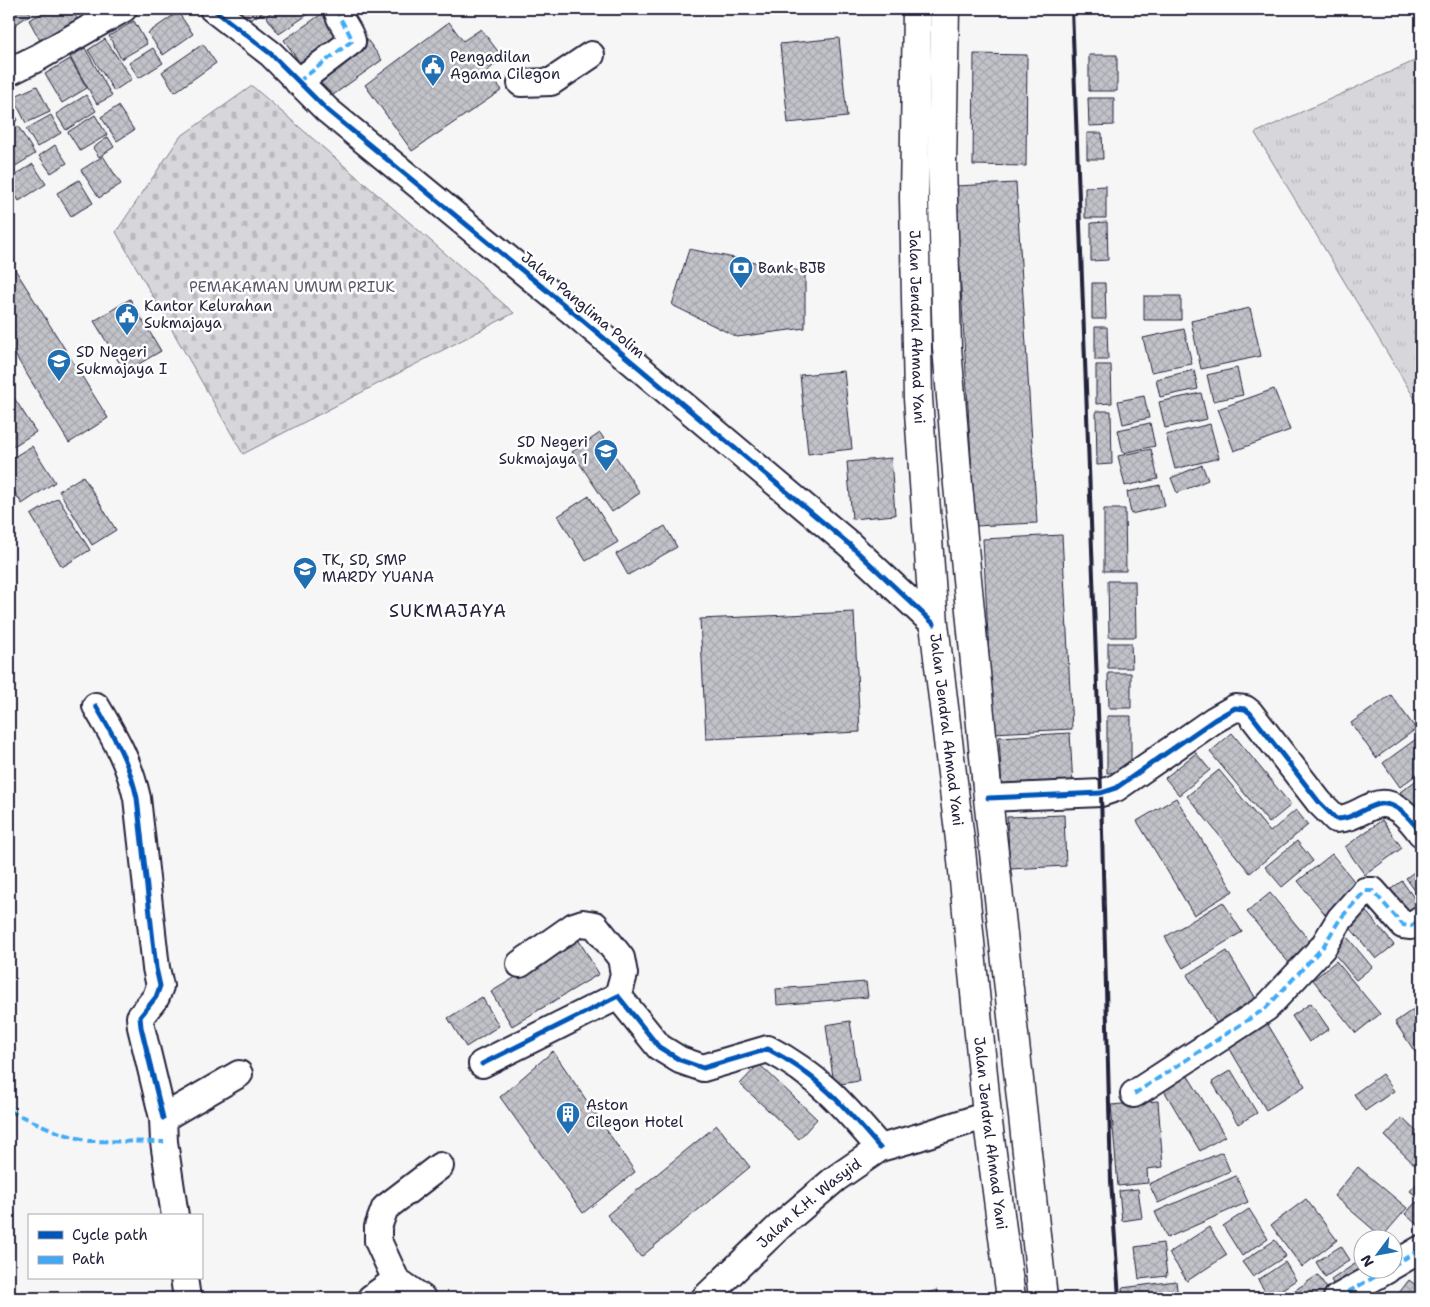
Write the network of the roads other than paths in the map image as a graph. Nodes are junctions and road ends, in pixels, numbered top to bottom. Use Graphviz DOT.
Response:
graph roads {
  1 [pos="123,9"];
  2 [pos="215,9"];
  3 [pos="337,9"];
  4 [pos="917,9"];
  5 [pos="945,9"];
  6 [pos="591,55"];
  7 [pos="9,72"];
  8 [pos="298,82"];
  9 [pos="521,83"];
  10 [pos="934,624"];
  11 [pos="96,706"];
  12 [pos="988,798"];
  13 [pos="1421,833"];
  14 [pos="1421,919"];
  15 [pos="520,964"];
  16 [pos="618,996"];
  17 [pos="482,1064"];
  18 [pos="239,1074"];
  19 [pos="1134,1094"];
  20 [pos="987,1114"];
  21 [pos="163,1118"];
  22 [pos="880,1148"];
  23 [pos="440,1166"];
  24 [pos="175,1214"];
  25 [pos="1421,1249"];
  26 [pos="1402,1260"];
  27 [pos="184,1280"];
  28 [pos="396,1280"];
  29 [pos="1369,1280"];
  30 [pos="187,1298"];
  31 [pos="371,1298"];
  32 [pos="422,1298"];
  33 [pos="705,1298"];
  34 [pos="1010,1298"];
  35 [pos="1043,1298"];
  36 [pos="1337,1298"];
  1 -- 7 [label="street"];
  2 -- 8 [label="street, Jalan Panglima Polim"];
  3 -- 8 [label="street"];
  4 -- 10 [label="highway, Jalan Jendral Ahmad Yani"];
  5 -- 12 [label="highway, Jalan Jendral Ahmad Yani"];
  6 -- 9 [label="street"];
  8 -- 10 [label="street, Jalan Panglima Polim"];
  10 -- 20 [label="highway, Jalan Jendral Ahmad Yani"];
  11 -- 21 [label="street"];
  12 -- 13 [label="street"];
  12 -- 35 [label="highway, Jalan Jendral Ahmad Yani"];
  14 -- 19 [label="street"];
  15 -- 16 [label="street"];
  16 -- 17 [label="street"];
  16 -- 22 [label="street"];
  18 -- 21 [label="street"];
  20 -- 22 [label="street, Jalan K.H. Wasyid"];
  20 -- 34 [label="highway, Jalan Jendral Ahmad Yani"];
  21 -- 24 [label="street"];
  22 -- 33 [label="street, Jalan K.H. Wasyid"];
  23 -- 28 [label="street"];
  25 -- 26 [label="street"];
  27 -- 30 [label="street"];
  28 -- 31 [label="street"];
  28 -- 32 [label="street"];
  29 -- 36 [label="street"];
}
